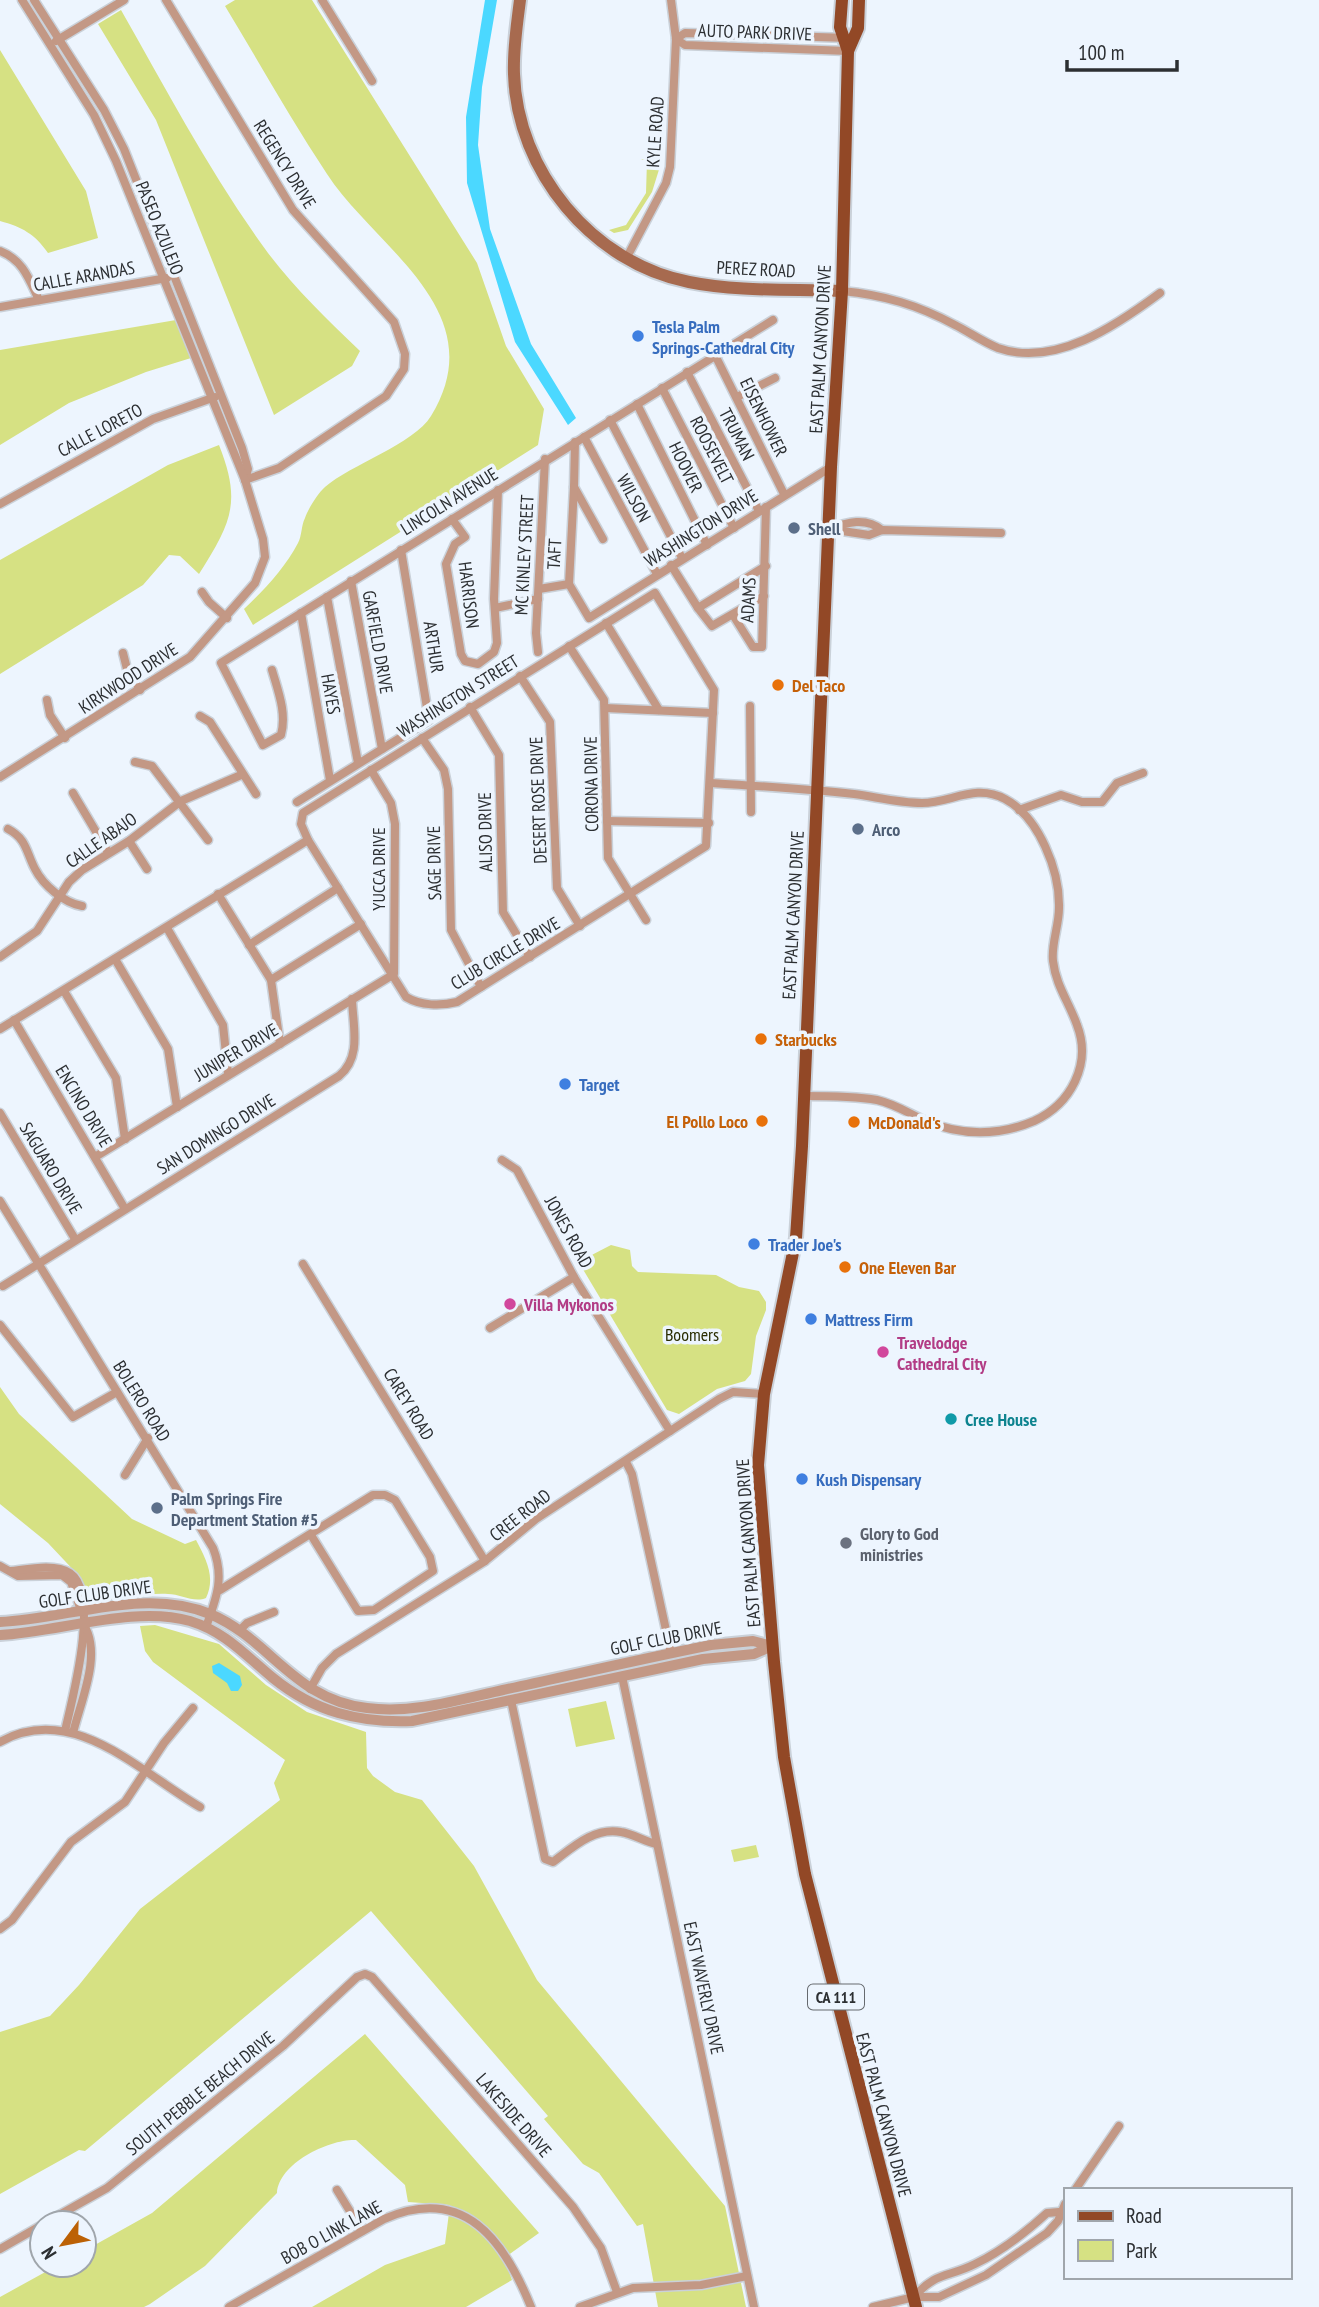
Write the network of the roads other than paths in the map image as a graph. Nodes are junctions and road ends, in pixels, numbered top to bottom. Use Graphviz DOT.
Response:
graph roads {
  1 [pos="22,0"];
  2 [pos="34,0"];
  3 [pos="124,0"];
  4 [pos="166,0"];
  5 [pos="322,0"];
  6 [pos="520,0"];
  7 [pos="671,0"];
  8 [pos="842,0"];
  9 [pos="859,0"];
  10 [pos="849,38"];
  11 [pos="59,39"];
  12 [pos="676,39"];
  13 [pos="51,45"];
  14 [pos="848,51"];
  15 [pos="372,81"];
  16 [pos="0,251"];
  17 [pos="627,257"];
  18 [pos="174,277"];
  19 [pos="164,278"];
  20 [pos="842,291"];
  21 [pos="1160,293"];
  22 [pos="39,300"];
  23 [pos="0,307"];
  24 [pos="773,320"];
  25 [pos="715,355"];
  26 [pos="687,372"];
  27 [pos="775,377"];
  28 [pos="662,388"];
  29 [pos="216,397"];
  30 [pos="737,397"];
  31 [pos="636,404"];
  32 [pos="610,420"];
  33 [pos="579,439"];
  34 [pos="545,459"];
  35 [pos="831,467"];
  36 [pos="245,480"];
  37 [pos="574,487"];
  38 [pos="498,490"];
  39 [pos="784,494"];
  40 [pos="0,504"];
  41 [pos="762,509"];
  42 [pos="452,519"];
  43 [pos="734,528"];
  44 [pos="829,529"];
  45 [pos="1001,533"];
  46 [pos="603,539"];
  47 [pos="707,545"];
  48 [pos="401,550"];
  49 [pos="682,558"];
  50 [pos="671,565"];
  51 [pos="766,566"];
  52 [pos="657,575"];
  53 [pos="352,582"];
  54 [pos="255,583"];
  55 [pos="569,584"];
  56 [pos="539,589"];
  57 [pos="202,592"];
  58 [pos="655,593"];
  59 [pos="764,596"];
  60 [pos="327,597"];
  61 [pos="538,599"];
  62 [pos="495,608"];
  63 [pos="698,608"];
  64 [pos="301,613"];
  65 [pos="733,615"];
  66 [pos="227,618"];
  67 [pos="589,618"];
  68 [pos="606,623"];
  69 [pos="569,646"];
  70 [pos="538,652"];
  71 [pos="123,653"];
  72 [pos="272,670"];
  73 [pos="520,676"];
  74 [pos="140,690"];
  75 [pos="47,700"];
  76 [pos="750,706"];
  77 [pos="470,707"];
  78 [pos="605,708"];
  79 [pos="659,710"];
  80 [pos="713,713"];
  81 [pos="200,716"];
  82 [pos="65,738"];
  83 [pos="422,738"];
  84 [pos="382,749"];
  85 [pos="135,762"];
  86 [pos="358,763"];
  87 [pos="371,770"];
  88 [pos="1143,773"];
  89 [pos="241,775"];
  90 [pos="0,777"];
  91 [pos="330,780"];
  92 [pos="711,783"];
  93 [pos="752,786"];
  94 [pos="817,790"];
  95 [pos="74,793"];
  96 [pos="256,794"];
  97 [pos="181,801"];
  98 [pos="297,803"];
  99 [pos="1018,810"];
  100 [pos="751,812"];
  101 [pos="607,821"];
  102 [pos="709,823"];
  103 [pos="8,829"];
  104 [pos="208,839"];
  105 [pos="308,840"];
  106 [pos="129,841"];
  107 [pos="108,852"];
  108 [pos="147,869"];
  109 [pos="338,888"];
  110 [pos="218,894"];
  111 [pos="60,895"];
  112 [pos="628,897"];
  113 [pos="82,906"];
  114 [pos="646,920"];
  115 [pos="361,924"];
  116 [pos="580,926"];
  117 [pos="167,928"];
  118 [pos="249,945"];
  119 [pos="0,957"];
  120 [pos="530,957"];
  121 [pos="115,959"];
  122 [pos="394,974"];
  123 [pos="271,980"];
  124 [pos="481,987"];
  125 [pos="64,991"];
  126 [pos="352,999"];
  127 [pos="14,1020"];
  128 [pos="0,1029"];
  129 [pos="280,1044"];
  130 [pos="228,1073"];
  131 [pos="803,1096"];
  132 [pos="177,1107"];
  133 [pos="0,1113"];
  134 [pos="125,1139"];
  135 [pos="95,1157"];
  136 [pos="502,1160"];
  137 [pos="0,1201"];
  138 [pos="125,1209"];
  139 [pos="75,1239"];
  140 [pos="39,1262"];
  141 [pos="303,1264"];
  142 [pos="574,1277"];
  143 [pos="1,1286"];
  144 [pos="0,1325"];
  145 [pos="490,1328"];
  146 [pos="117,1392"];
  147 [pos="764,1394"];
  148 [pos="670,1431"];
  149 [pos="148,1438"];
  150 [pos="626,1462"];
  151 [pos="125,1475"];
  152 [pos="311,1535"];
  153 [pos="485,1561"];
  154 [pos="0,1566"];
  155 [pos="220,1590"];
  156 [pos="274,1612"];
  157 [pos="210,1615"];
  158 [pos="83,1619"];
  159 [pos="0,1622"];
  160 [pos="205,1627"];
  161 [pos="240,1630"];
  162 [pos="0,1634"];
  163 [pos="772,1646"];
  164 [pos="671,1653"];
  165 [pos="622,1676"];
  166 [pos="310,1689"];
  167 [pos="511,1700"];
  168 [pos="193,1708"];
  169 [pos="69,1732"];
  170 [pos="0,1742"];
  171 [pos="145,1772"];
  172 [pos="200,1807"];
  173 [pos="657,1844"];
  174 [pos="0,1929"];
  175 [pos="365,1974"];
  176 [pos="1119,2126"];
  177 [pos="1076,2188"];
  178 [pos="337,2190"];
  179 [pos="1064,2205"];
  180 [pos="70,2209"];
  181 [pos="1059,2212"];
  182 [pos="362,2231"];
  183 [pos="28,2233"];
  184 [pos="0,2249"];
  185 [pos="747,2276"];
  186 [pos="617,2292"];
  187 [pos="915,2302"];
  188 [pos="229,2307"];
  189 [pos="531,2307"];
  190 [pos="580,2307"];
  191 [pos="754,2307"];
  192 [pos="873,2307"];
  1 -- 13 [label="street, PASEO AZULEJO"];
  2 -- 11 [label="street, PASEO AZULEJO"];
  3 -- 11 [label="street"];
  4 -- 36 [label="street, REGENCY DRIVE"];
  5 -- 15 [label="street"];
  6 -- 17 [label="main road, PEREZ ROAD"];
  7 -- 12 [label="street, KYLE ROAD"];
  8 -- 10 [label="main road"];
  9 -- 10 [label="main road, EAST PALM CANYON DRIVE"];
  10 -- 12 [label="street, AUTO PARK DRIVE"];
  10 -- 14 [label="main road, EAST PALM CANYON DRIVE"];
  11 -- 13 [label="street"];
  11 -- 18 [label="street, PASEO AZULEJO"];
  12 -- 14 [label="street, AUTO PARK DRIVE"];
  12 -- 17 [label="street, KYLE ROAD"];
  13 -- 19 [label="street, PASEO AZULEJO"];
  14 -- 20 [label="main road, EAST PALM CANYON DRIVE"];
  16 -- 22 [label="street"];
  17 -- 20 [label="main road, PEREZ ROAD"];
  18 -- 19 [label="street, CALLE ARANDAS"];
  18 -- 29 [label="street, PASEO AZULEJO"];
  19 -- 22 [label="street, CALLE ARANDAS"];
  19 -- 29 [label="street, PASEO AZULEJO"];
  20 -- 21 [label="street, PEREZ ROAD"];
  20 -- 35 [label="main road, EAST PALM CANYON DRIVE"];
  22 -- 23 [label="street, CALLE ARANDAS"];
  24 -- 25 [label="street, LINCOLN AVENUE"];
  25 -- 26 [label="street, LINCOLN AVENUE"];
  25 -- 30 [label="street, EISENHOWER"];
  26 -- 28 [label="street, LINCOLN AVENUE"];
  26 -- 41 [label="street, TRUMAN"];
  27 -- 30 [label="street"];
  28 -- 31 [label="street, LINCOLN AVENUE"];
  28 -- 43 [label="street, ROOSEVELT"];
  29 -- 36 [label="street, PASEO AZULEJO"];
  29 -- 40 [label="street, CALLE LORETO"];
  30 -- 39 [label="street, EISENHOWER"];
  31 -- 32 [label="street, LINCOLN AVENUE"];
  31 -- 47 [label="street, HOOVER"];
  32 -- 33 [label="street, LINCOLN AVENUE"];
  32 -- 49 [label="street"];
  33 -- 34 [label="street, LINCOLN AVENUE"];
  33 -- 37 [label="street, TAFT"];
  33 -- 52 [label="street, WILSON"];
  34 -- 38 [label="street, LINCOLN AVENUE"];
  34 -- 56 [label="street, MC KINLEY STREET"];
  35 -- 39 [label="street, WASHINGTON DRIVE"];
  35 -- 44 [label="main road, EAST PALM CANYON DRIVE"];
  36 -- 54 [label="street, PASEO AZULEJO"];
  37 -- 46 [label="street"];
  37 -- 55 [label="street, TAFT"];
  38 -- 42 [label="street, LINCOLN AVENUE"];
  38 -- 62 [label="street"];
  39 -- 41 [label="street, WASHINGTON DRIVE"];
  41 -- 43 [label="street, WASHINGTON DRIVE"];
  41 -- 51 [label="street, ADAMS"];
  42 -- 48 [label="street, LINCOLN AVENUE"];
  42 -- 62 [label="street, HARRISON"];
  43 -- 47 [label="street, WASHINGTON DRIVE"];
  44 -- 45 [label="street"];
  44 -- 94 [label="main road, EAST PALM CANYON DRIVE"];
  47 -- 49 [label="street, WASHINGTON DRIVE"];
  48 -- 53 [label="street, LINCOLN AVENUE"];
  48 -- 84 [label="street, ARTHUR"];
  49 -- 50 [label="street, WASHINGTON DRIVE"];
  50 -- 52 [label="street, WASHINGTON DRIVE"];
  50 -- 63 [label="street"];
  51 -- 59 [label="street, ADAMS"];
  51 -- 63 [label="street"];
  52 -- 67 [label="street, WASHINGTON DRIVE"];
  53 -- 60 [label="street, LINCOLN AVENUE"];
  53 -- 84 [label="street, GARFIELD DRIVE"];
  54 -- 66 [label="street, KIRKWOOD DRIVE"];
  55 -- 56 [label="street"];
  55 -- 67 [label="street, TAFT"];
  56 -- 61 [label="street, MC KINLEY STREET"];
  57 -- 66 [label="street"];
  58 -- 68 [label="street, WASHINGTON STREET"];
  58 -- 80 [label="street, CLUB CIRCLE DRIVE"];
  59 -- 65 [label="street"];
  59 -- 65 [label="street, ADAMS"];
  60 -- 64 [label="street, LINCOLN AVENUE"];
  60 -- 86 [label="street"];
  61 -- 62 [label="street"];
  61 -- 70 [label="street, MC KINLEY STREET"];
  63 -- 65 [label="street"];
  64 -- 72 [label="street, LINCOLN AVENUE"];
  64 -- 91 [label="street, HAYES"];
  66 -- 74 [label="street, KIRKWOOD DRIVE"];
  68 -- 69 [label="street, WASHINGTON STREET"];
  68 -- 79 [label="street"];
  69 -- 73 [label="street, WASHINGTON STREET"];
  69 -- 78 [label="street, CORONA DRIVE"];
  71 -- 74 [label="street"];
  73 -- 77 [label="street, WASHINGTON STREET"];
  73 -- 116 [label="street, DESERT ROSE DRIVE"];
  74 -- 82 [label="street, KIRKWOOD DRIVE"];
  75 -- 82 [label="street"];
  76 -- 93 [label="street"];
  77 -- 83 [label="street, WASHINGTON STREET"];
  77 -- 120 [label="street, ALISO DRIVE"];
  78 -- 79 [label="street"];
  78 -- 101 [label="street, CORONA DRIVE"];
  79 -- 80 [label="street"];
  80 -- 92 [label="street, CLUB CIRCLE DRIVE"];
  81 -- 89 [label="street"];
  82 -- 90 [label="street, KIRKWOOD DRIVE"];
  83 -- 87 [label="street, WASHINGTON STREET"];
  83 -- 124 [label="street, SAGE DRIVE"];
  84 -- 86 [label="street, ARTHUR"];
  85 -- 97 [label="street"];
  86 -- 91 [label="street, ARTHUR"];
  87 -- 105 [label="street, WASHINGTON STREET"];
  87 -- 122 [label="street, YUCCA DRIVE"];
  88 -- 99 [label="street"];
  89 -- 96 [label="street"];
  89 -- 97 [label="street, CALLE ABAJO"];
  91 -- 98 [label="street, ARTHUR"];
  92 -- 93 [label="street"];
  92 -- 102 [label="street, CLUB CIRCLE DRIVE"];
  93 -- 94 [label="street"];
  93 -- 100 [label="street"];
  94 -- 99 [label="street"];
  94 -- 131 [label="main road, EAST PALM CANYON DRIVE"];
  95 -- 107 [label="street"];
  97 -- 104 [label="street"];
  97 -- 106 [label="street, CALLE ABAJO"];
  99 -- 131 [label="street"];
  101 -- 102 [label="street"];
  101 -- 112 [label="street, CORONA DRIVE"];
  102 -- 112 [label="street, CLUB CIRCLE DRIVE"];
  103 -- 111 [label="street"];
  105 -- 109 [label="street, CLUB CIRCLE DRIVE"];
  105 -- 110 [label="street"];
  106 -- 107 [label="street, CALLE ABAJO"];
  106 -- 108 [label="street"];
  107 -- 111 [label="street, CALLE ABAJO"];
  109 -- 115 [label="street, CLUB CIRCLE DRIVE"];
  109 -- 118 [label="street"];
  110 -- 117 [label="street"];
  110 -- 118 [label="street"];
  111 -- 113 [label="street"];
  111 -- 119 [label="street, CALLE ABAJO"];
  112 -- 114 [label="street, CORONA DRIVE"];
  112 -- 116 [label="street, CLUB CIRCLE DRIVE"];
  115 -- 122 [label="street, CLUB CIRCLE DRIVE"];
  115 -- 123 [label="street"];
  116 -- 120 [label="street, CLUB CIRCLE DRIVE"];
  117 -- 121 [label="street"];
  117 -- 130 [label="street"];
  118 -- 123 [label="street"];
  120 -- 124 [label="street, CLUB CIRCLE DRIVE"];
  121 -- 125 [label="street"];
  121 -- 132 [label="street"];
  122 -- 124 [label="street, CLUB CIRCLE DRIVE"];
  122 -- 126 [label="street, JUNIPER DRIVE"];
  123 -- 129 [label="street"];
  125 -- 127 [label="street"];
  125 -- 134 [label="street"];
  126 -- 129 [label="street, JUNIPER DRIVE"];
  126 -- 138 [label="street, SAN DOMINGO DRIVE"];
  127 -- 128 [label="street"];
  127 -- 135 [label="street, ENCINO DRIVE"];
  129 -- 130 [label="street, JUNIPER DRIVE"];
  130 -- 132 [label="street, JUNIPER DRIVE"];
  131 -- 147 [label="main road, EAST PALM CANYON DRIVE"];
  132 -- 134 [label="street, JUNIPER DRIVE"];
  133 -- 139 [label="street, SAGUARO DRIVE"];
  134 -- 135 [label="street, JUNIPER DRIVE"];
  135 -- 138 [label="street, ENCINO DRIVE"];
  136 -- 142 [label="street, JONES ROAD"];
  137 -- 140 [label="street, BOLERO ROAD"];
  138 -- 139 [label="street, SAN DOMINGO DRIVE"];
  139 -- 140 [label="street, SAN DOMINGO DRIVE"];
  140 -- 143 [label="street, SAN DOMINGO DRIVE"];
  140 -- 146 [label="street, BOLERO ROAD"];
  141 -- 153 [label="street, CAREY ROAD"];
  142 -- 145 [label="street"];
  142 -- 148 [label="street, JONES ROAD"];
  144 -- 146 [label="street"];
  146 -- 149 [label="street, BOLERO ROAD"];
  147 -- 148 [label="street, CREE ROAD"];
  147 -- 163 [label="main road, EAST PALM CANYON DRIVE / CA 111"];
  148 -- 150 [label="street, CREE ROAD"];
  149 -- 151 [label="street"];
  149 -- 155 [label="street, BOLERO ROAD"];
  150 -- 153 [label="street, CREE ROAD"];
  150 -- 164 [label="street"];
  152 -- 152 [label="street"];
  152 -- 155 [label="street"];
  153 -- 166 [label="street, CREE ROAD"];
  154 -- 158 [label="street"];
  155 -- 157 [label="street, BOLERO ROAD"];
  156 -- 161 [label="street"];
  157 -- 158 [label="street, GOLF CLUB DRIVE"];
  157 -- 160 [label="street, BOLERO ROAD"];
  157 -- 161 [label="street, GOLF CLUB DRIVE"];
  158 -- 159 [label="street, GOLF CLUB DRIVE"];
  158 -- 160 [label="street, GOLF CLUB DRIVE"];
  158 -- 162 [label="street, GOLF CLUB DRIVE"];
  158 -- 169 [label="street"];
  160 -- 167 [label="street, GOLF CLUB DRIVE"];
  161 -- 166 [label="street, GOLF CLUB DRIVE"];
  163 -- 164 [label="street, GOLF CLUB DRIVE"];
  163 -- 165 [label="street, GOLF CLUB DRIVE"];
  163 -- 187 [label="main road, EAST PALM CANYON DRIVE / CA 111"];
  164 -- 166 [label="street, GOLF CLUB DRIVE"];
  165 -- 167 [label="street, GOLF CLUB DRIVE"];
  165 -- 173 [label="street, EAST WAVERLY DRIVE"];
  167 -- 173 [label="street"];
  168 -- 171 [label="street"];
  169 -- 170 [label="street"];
  169 -- 171 [label="street"];
  171 -- 172 [label="street"];
  171 -- 174 [label="street"];
  173 -- 185 [label="street, EAST WAVERLY DRIVE"];
  175 -- 180 [label="street, SOUTH PEBBLE BEACH DRIVE"];
  175 -- 186 [label="street, LAKESIDE DRIVE"];
  176 -- 177 [label="street"];
  178 -- 182 [label="street"];
  179 -- 181 [label="street"];
  181 -- 187 [label="street"];
  181 -- 187 [label="street"];
  182 -- 188 [label="street, BOB O LINK LANE"];
  182 -- 189 [label="street, BOB O LINK LANE"];
  183 -- 184 [label="street, SOUTH PEBBLE BEACH DRIVE"];
  185 -- 186 [label="street"];
  185 -- 191 [label="street, EAST WAVERLY DRIVE"];
  186 -- 190 [label="street"];
  187 -- 192 [label="street"];
}
